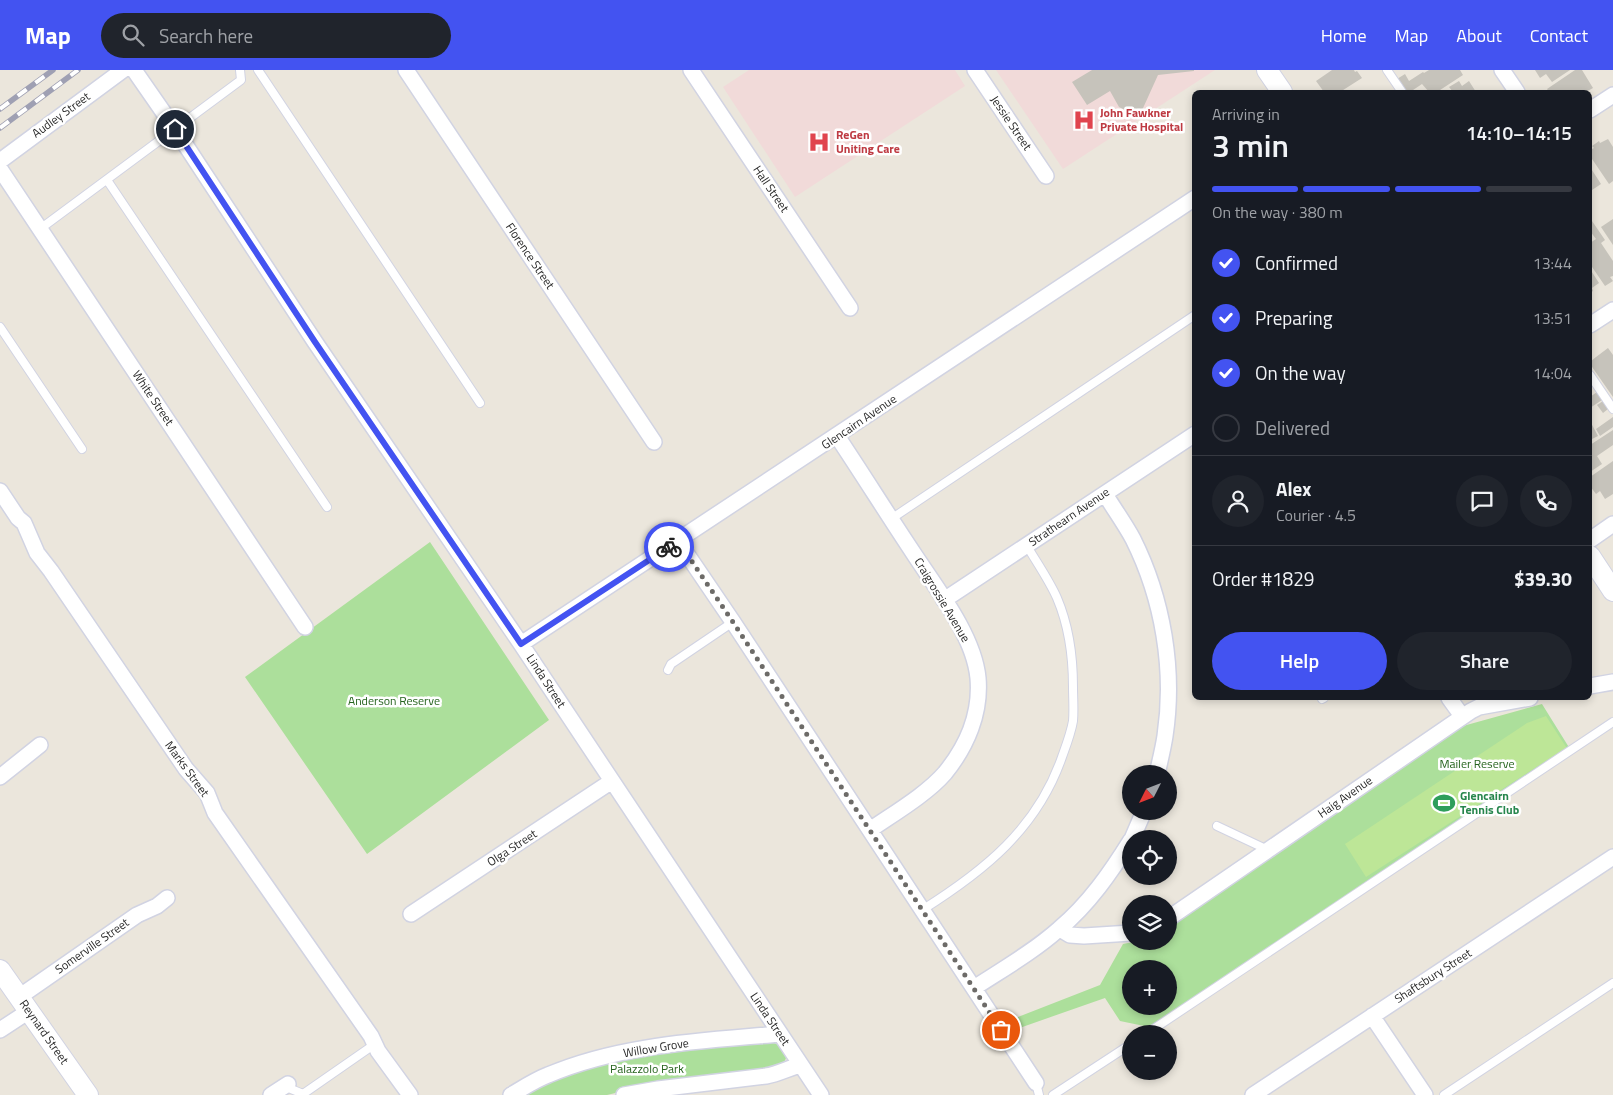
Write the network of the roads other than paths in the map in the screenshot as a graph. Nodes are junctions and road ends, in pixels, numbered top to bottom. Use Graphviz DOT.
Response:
graph roads {
  1 [pos="123,70"];
  2 [pos="134,70"];
  3 [pos="240,70"];
  4 [pos="258,70"];
  5 [pos="406,70"];
  6 [pos="691,70"];
  7 [pos="976,70"];
  8 [pos="1267,70"];
  9 [pos="1387,70"];
  10 [pos="1502,70"];
  11 [pos="1281,90"];
  12 [pos="1401,90"];
  13 [pos="1516,90"];
  14 [pos="1613,95"];
  15 [pos="1592,109"];
  16 [pos="175,129"];
  17 [pos="0,160"];
  18 [pos="0,169"];
  19 [pos="1046,176"];
  20 [pos="107,180"];
  21 [pos="1192,200"];
  22 [pos="40,229"];
  23 [pos="850,308"];
  24 [pos="1613,310"];
  25 [pos="1192,318"];
  26 [pos="1592,324"];
  27 [pos="0,327"];
  28 [pos="1592,378"];
  29 [pos="480,403"];
  30 [pos="1613,409"];
  31 [pos="837,436"];
  32 [pos="1192,436"];
  33 [pos="654,442"];
  34 [pos="82,449"];
  35 [pos="0,491"];
  36 [pos="1105,494"];
  37 [pos="327,507"];
  38 [pos="891,519"];
  39 [pos="1613,524"];
  40 [pos="1592,539"];
  41 [pos="678,541"];
  42 [pos="1026,546"];
  43 [pos="1592,559"];
  44 [pos="1613,591"];
  45 [pos="944,600"];
  46 [pos="733,622"];
  47 [pos="305,627"];
  48 [pos="521,644"];
  49 [pos="668,670"];
  50 [pos="1613,682"];
  51 [pos="1592,686"];
  52 [pos="1450,700"];
  53 [pos="1519,700"];
  54 [pos="1462,716"];
  55 [pos="1613,722"];
  56 [pos="40,745"];
  57 [pos="1159,765"];
  58 [pos="0,777"];
  59 [pos="612,781"];
  60 [pos="1217,826"];
  61 [pos="870,830"];
  62 [pos="1268,850"];
  63 [pos="1122,855"];
  64 [pos="1613,857"];
  65 [pos="167,898"];
  66 [pos="922,910"];
  67 [pos="1177,913"];
  68 [pos="411,914"];
  69 [pos="1060,929"];
  70 [pos="1122,934"];
  71 [pos="0,970"];
  72 [pos="1613,983"];
  73 [pos="974,988"];
  74 [pos="24,1004"];
  75 [pos="1372,1016"];
  76 [pos="1159,1025"];
  77 [pos="0,1030"];
  78 [pos="780,1034"];
  79 [pos="375,1044"];
  80 [pos="1122,1050"];
  81 [pos="800,1065"];
  82 [pos="286,1085"];
  83 [pos="1038,1089"];
  84 [pos="88,1095"];
  85 [pos="271,1095"];
  86 [pos="410,1095"];
  87 [pos="511,1095"];
  88 [pos="624,1095"];
  89 [pos="821,1095"];
  90 [pos="1052,1095"];
  91 [pos="1253,1095"];
  92 [pos="1425,1095"];
  93 [pos="1444,1095"];
  1 -- 17 [label="street, Audley Street"];
  2 -- 16 [label="street, Linda Street"];
  3 -- 16 [label="lane"];
  4 -- 29 [label="lane"];
  5 -- 33 [label="street, Florence Street"];
  6 -- 23 [label="street, Hall Street"];
  7 -- 19 [label="street, Jessie Street"];
  8 -- 11 [label="street"];
  9 -- 12 [label="lane"];
  10 -- 13 [label="street"];
  14 -- 15 [label="street"];
  16 -- 20 [label="lane"];
  16 -- 48 [label="street, Linda Street"];
  18 -- 22 [label="street, White Street"];
  20 -- 22 [label="lane"];
  20 -- 37 [label="lane"];
  21 -- 31 [label="street, Glencairn Avenue"];
  22 -- 47 [label="street, White Street"];
  24 -- 26 [label="street"];
  25 -- 38 [label="lane"];
  27 -- 34 [label="lane"];
  28 -- 30 [label="lane"];
  31 -- 38 [label="street, Craigrossie Avenue"];
  31 -- 41 [label="street, Glencairn Avenue"];
  32 -- 36 [label="street, Strathearn Avenue"];
  35 -- 79 [label="street, Marks Street"];
  36 -- 42 [label="street, Strathearn Avenue"];
  36 -- 57 [label="street"];
  38 -- 45 [label="street, Craigrossie Avenue"];
  39 -- 40 [label="street"];
  41 -- 46 [label="street"];
  41 -- 48 [label="street, Glencairn Avenue"];
  42 -- 45 [label="street, Strathearn Avenue"];
  42 -- 66 [label="lane"];
  43 -- 44 [label="street"];
  45 -- 61 [label="street, Craigrossie Avenue"];
  46 -- 49 [label="lane"];
  46 -- 61 [label="street"];
  48 -- 59 [label="street, Linda Street"];
  50 -- 51 [label="street"];
  52 -- 54 [label="street"];
  53 -- 54 [label="street, Haig Avenue"];
  54 -- 62 [label="street, Haig Avenue"];
  55 -- 76 [label="lane"];
  56 -- 58 [label="street"];
  59 -- 68 [label="street, Olga Street"];
  59 -- 78 [label="street, Linda Street"];
  60 -- 62 [label="lane"];
  61 -- 66 [label="street"];
  62 -- 67 [label="street, Haig Avenue"];
  63 -- 69 [label="street"];
  64 -- 75 [label="street, Shaftsbury Street"];
  65 -- 74 [label="street, Somerville Street"];
  66 -- 73 [label="street"];
  69 -- 70 [label="street"];
  69 -- 73 [label="street"];
  71 -- 74 [label="street, Reynard Street"];
  72 -- 93 [label="lane"];
  73 -- 83 [label="street"];
  74 -- 77 [label="street, Somerville Street"];
  74 -- 84 [label="street, Reynard Street"];
  75 -- 91 [label="street, Shaftsbury Street"];
  75 -- 92 [label="street"];
  78 -- 81 [label="street, Linda Street"];
  78 -- 87 [label="street, Willow Grove"];
  79 -- 82 [label="lane"];
  79 -- 86 [label="street, Marks Street"];
  80 -- 90 [label="lane"];
  81 -- 88 [label="street"];
  81 -- 89 [label="street, Linda Street"];
  82 -- 85 [label="street"];
}
